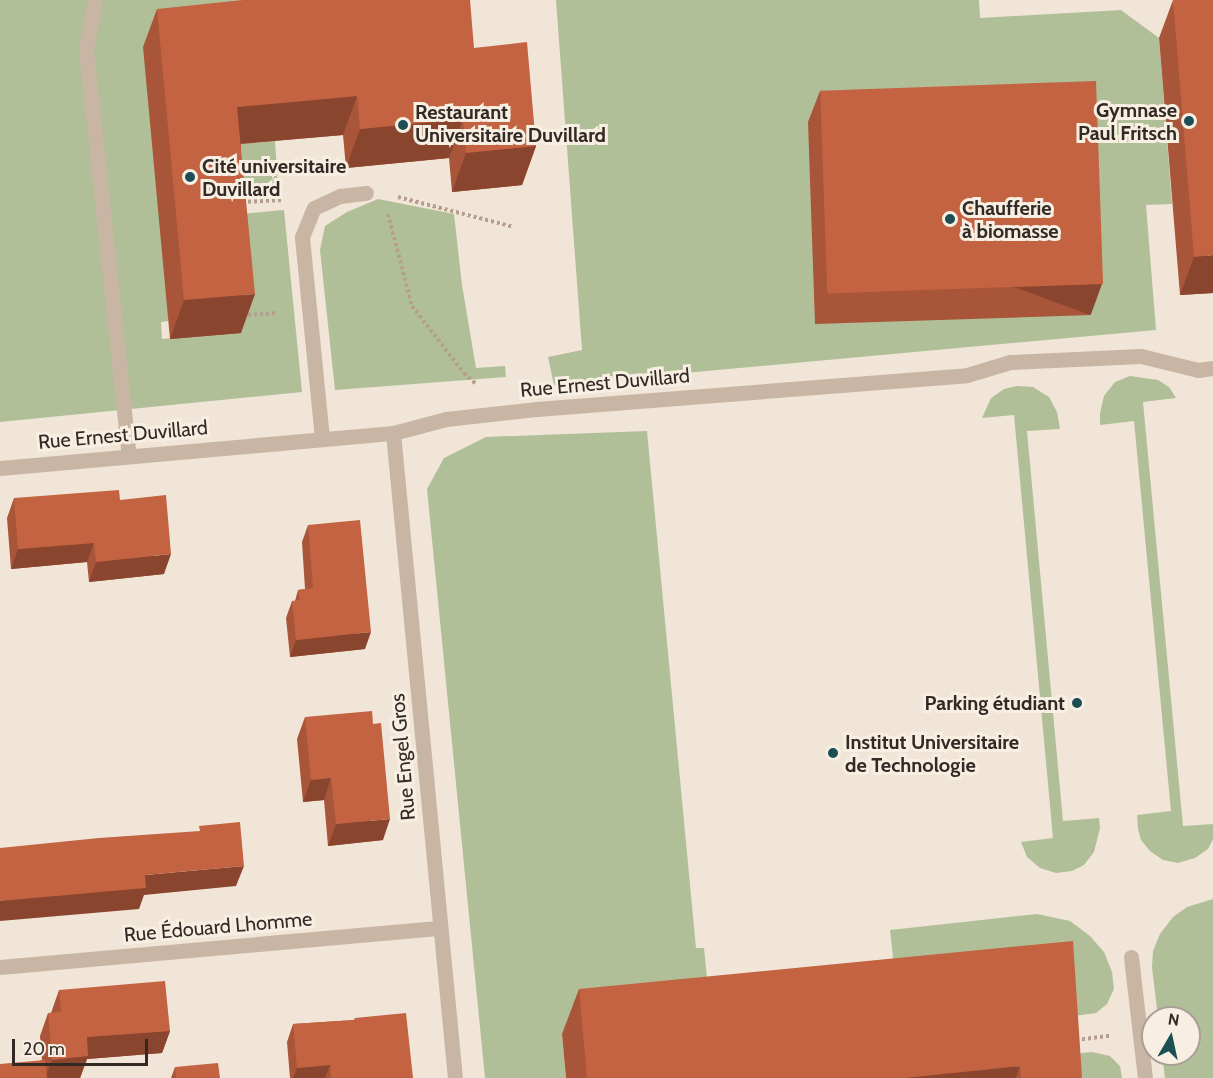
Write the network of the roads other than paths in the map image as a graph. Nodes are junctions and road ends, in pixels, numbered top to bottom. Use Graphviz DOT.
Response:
graph roads {
  1 [pos="95,0"];
  2 [pos="366,193"];
  3 [pos="1213,368"];
  4 [pos="393,433"];
  5 [pos="322,438"];
  6 [pos="129,456"];
  7 [pos="0,468"];
  8 [pos="440,928"];
  9 [pos="1131,957"];
  10 [pos="0,967"];
  11 [pos="455,1078"];
  12 [pos="1145,1078"];
  1 -- 6 [label="street"];
  2 -- 5 [label="street"];
  3 -- 4 [label="street, Rue Ernest Duvillard"];
  4 -- 5 [label="street, Rue Ernest Duvillard"];
  4 -- 8 [label="street, Rue Engel Gros"];
  5 -- 6 [label="street, Rue Ernest Duvillard"];
  6 -- 7 [label="street, Rue Ernest Duvillard"];
  8 -- 10 [label="street, Rue Édouard Lhomme"];
  8 -- 11 [label="street, Rue Engel Gros"];
  9 -- 12 [label="street"];
}
